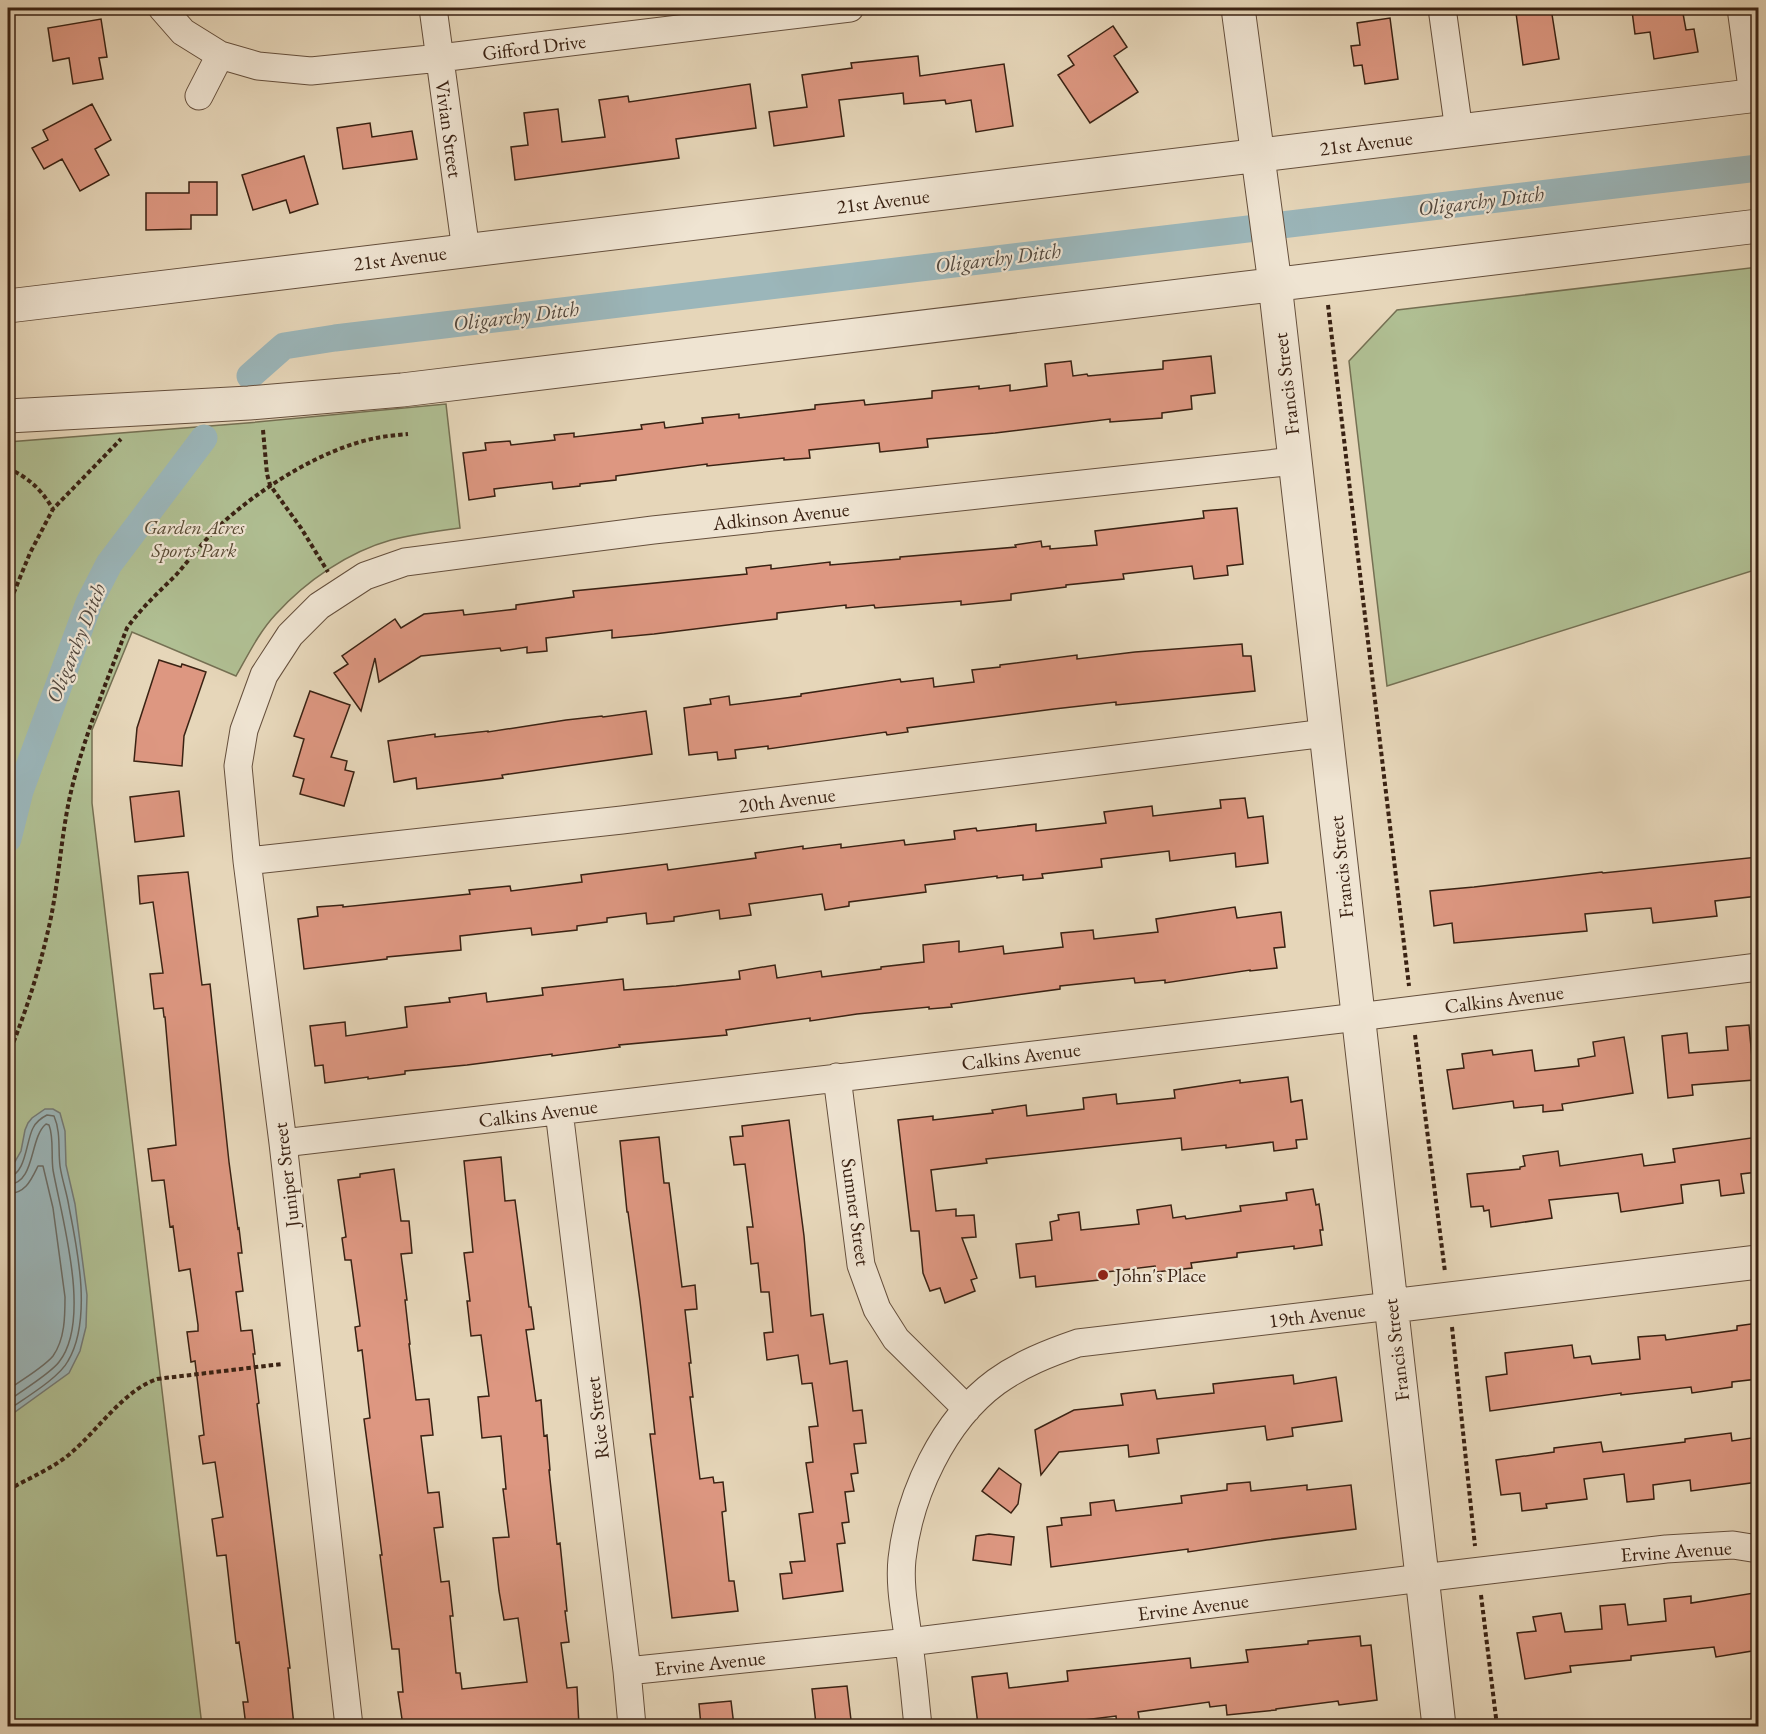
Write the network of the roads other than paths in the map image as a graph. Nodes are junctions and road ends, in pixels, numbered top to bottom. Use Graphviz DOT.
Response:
graph roads {
  1 [pos="162,8"];
  2 [pos="433,8"];
  3 [pos="850,8"];
  4 [pos="1238,8"];
  5 [pos="1442,8"];
  6 [pos="1741,8"];
  7 [pos="220,55"];
  8 [pos="440,58"];
  9 [pos="1756,95"];
  10 [pos="199,96"];
  11 [pos="1459,131"];
  12 [pos="1259,155"];
  13 [pos="1758,226"];
  14 [pos="465,251"];
  15 [pos="1275,284"];
  16 [pos="8,306"];
  17 [pos="8,416"];
  18 [pos="1295,461"];
  19 [pos="290,635"];
  20 [pos="1326,734"];
  21 [pos="247,861"];
  22 [pos="1758,967"];
  23 [pos="1358,1017"];
  24 [pos="837,1077"];
  25 [pos="559,1111"];
  26 [pos="283,1143"];
  27 [pos="1758,1262"];
  28 [pos="1391,1306"];
  29 [pos="967,1409"];
  30 [pos="1758,1549"];
  31 [pos="1422,1578"];
  32 [pos="909,1642"];
  33 [pos="627,1671"];
  34 [pos="349,1726"];
  35 [pos="632,1726"];
  36 [pos="918,1726"];
  37 [pos="1439,1726"];
  1 -- 7 [label="street, Gifford Drive"];
  2 -- 8 [label="street, Vivian Street"];
  3 -- 8 [label="street, Gifford Drive"];
  4 -- 12 [label="street, Francis Street"];
  5 -- 11 [label="street"];
  6 -- 9 [label="street"];
  7 -- 8 [label="street, Gifford Drive"];
  7 -- 10 [label="street"];
  8 -- 14 [label="street, Vivian Street"];
  9 -- 11 [label="street, 21st Avenue"];
  11 -- 12 [label="street, 21st Avenue"];
  12 -- 14 [label="street, 21st Avenue"];
  12 -- 15 [label="street, Francis Street"];
  13 -- 15 [label="street"];
  14 -- 16 [label="street, 21st Avenue"];
  15 -- 17 [label="street"];
  15 -- 18 [label="street, Francis Street"];
  18 -- 19 [label="street, Adkinson Avenue"];
  18 -- 20 [label="street, Francis Street"];
  19 -- 21 [label="street, Juniper Street"];
  20 -- 21 [label="street, 20th Avenue"];
  20 -- 23 [label="street, Francis Street"];
  21 -- 26 [label="street, Juniper Street"];
  22 -- 23 [label="street, Calkins Avenue"];
  23 -- 24 [label="street, Calkins Avenue"];
  23 -- 28 [label="street, Francis Street"];
  24 -- 25 [label="street, Calkins Avenue"];
  24 -- 29 [label="street, Sumner Street"];
  25 -- 26 [label="street, Calkins Avenue"];
  25 -- 33 [label="street, Rice Street"];
  26 -- 34 [label="street, Juniper Street"];
  27 -- 28 [label="street, 19th Avenue"];
  28 -- 29 [label="street, 19th Avenue"];
  28 -- 31 [label="street, Francis Street"];
  29 -- 32 [label="street"];
  30 -- 31 [label="street, Ervine Avenue"];
  31 -- 32 [label="street, Ervine Avenue"];
  31 -- 37 [label="street, Francis Street"];
  32 -- 33 [label="street, Ervine Avenue"];
  32 -- 36 [label="street"];
  33 -- 35 [label="street, Rice Street"];
}
